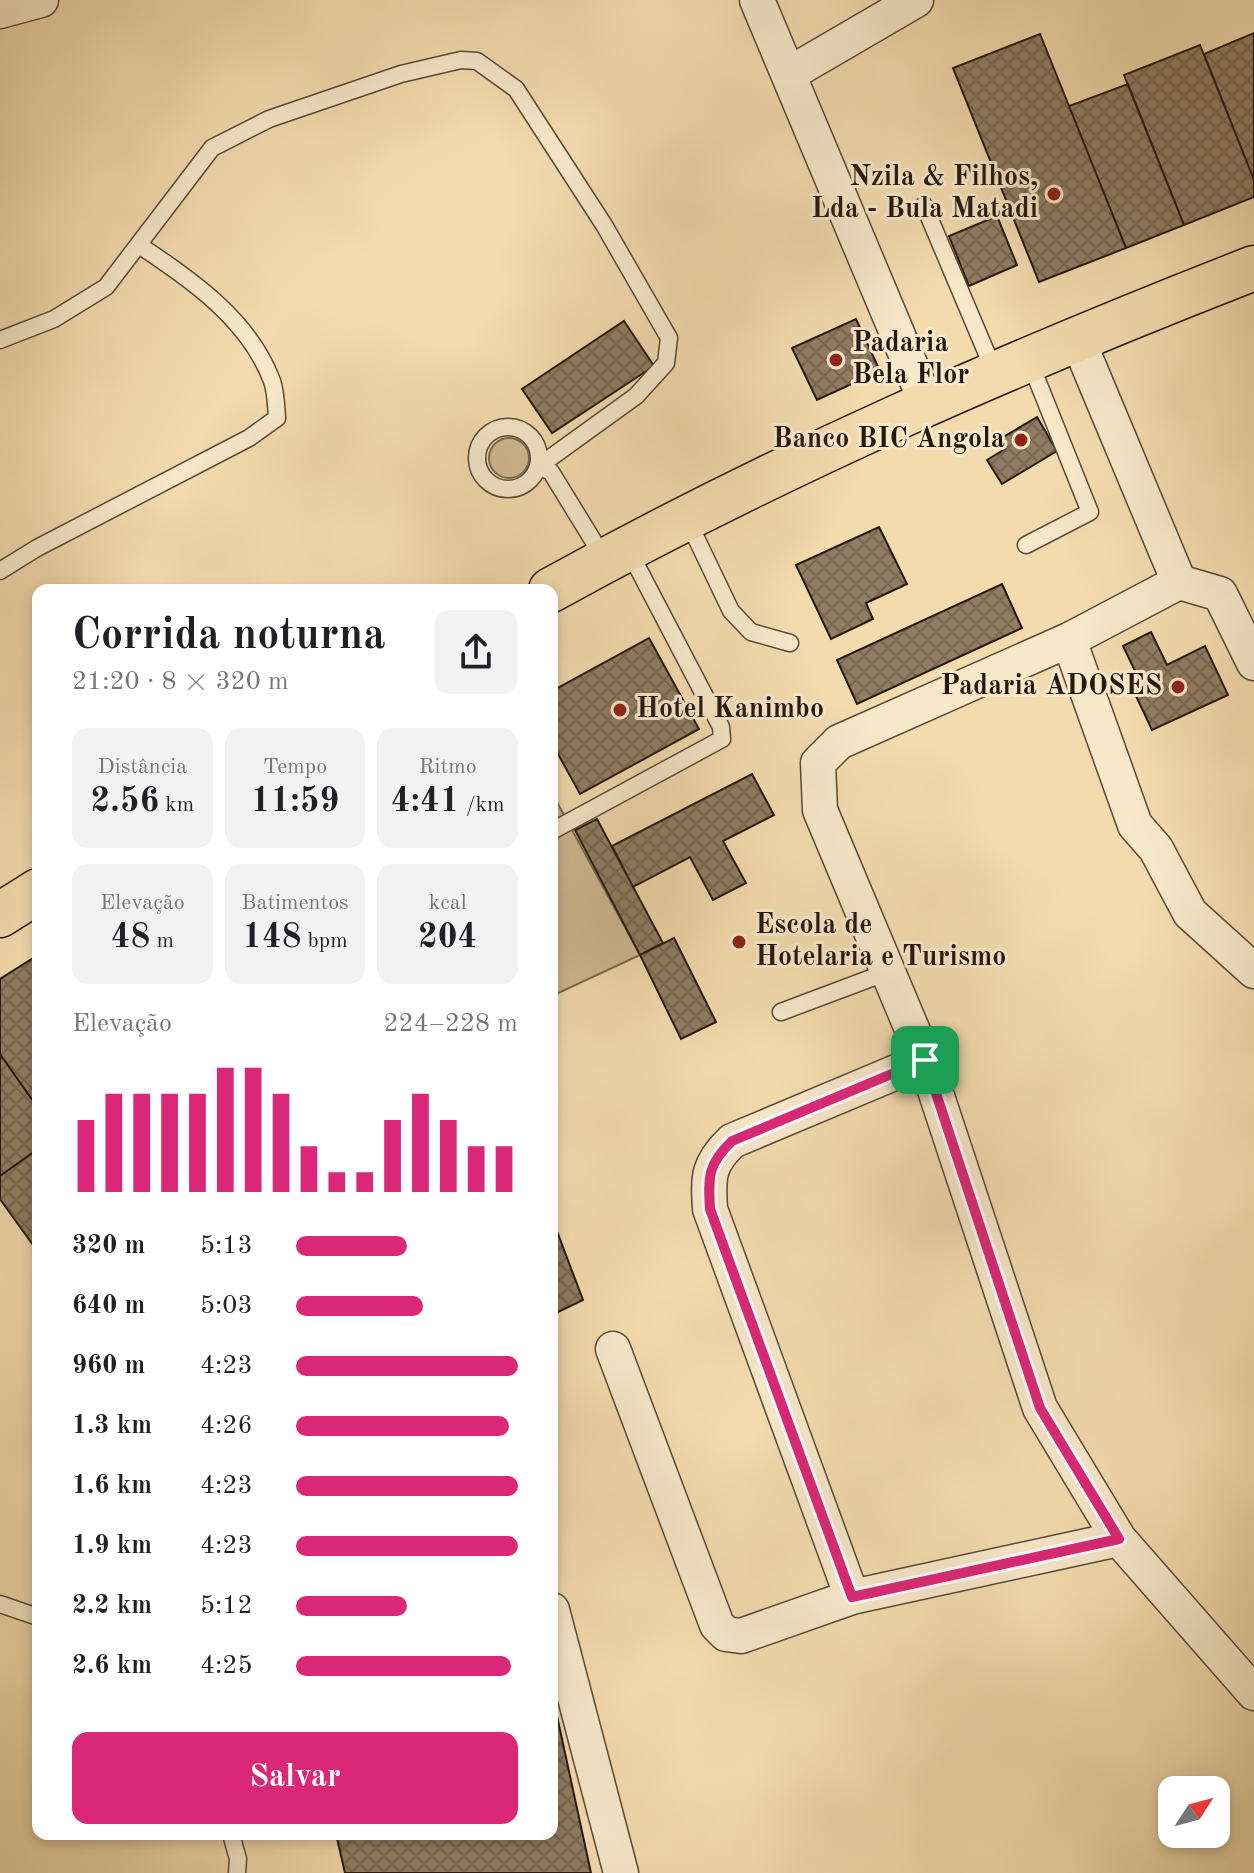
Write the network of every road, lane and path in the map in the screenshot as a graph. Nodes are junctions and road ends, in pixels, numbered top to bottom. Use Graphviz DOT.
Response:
graph roads {
  1 [pos="41,0"];
  2 [pos="757,0"];
  3 [pos="916,0"];
  4 [pos="0,11"];
  5 [pos="789,74"];
  6 [pos="924,205"];
  7 [pos="139,245"];
  8 [pos="1254,268"];
  9 [pos="1077,338"];
  10 [pos="0,340"];
  11 [pos="1012,366"];
  12 [pos="926,402"];
  13 [pos="687,518"];
  14 [pos="1026,545"];
  15 [pos="617,554"];
  16 [pos="0,571"];
  17 [pos="1179,582"];
  18 [pos="558,586"];
  19 [pos="1069,640"];
  20 [pos="790,643"];
  21 [pos="1254,663"];
  22 [pos="558,828"];
  23 [pos="32,895"];
  24 [pos="0,915"];
  25 [pos="890,971"];
  26 [pos="1254,971"];
  27 [pos="781,1012"];
  28 [pos="925,1060"];
  29 [pos="613,1349"];
  30 [pos="1119,1539"];
  31 [pos="852,1597"];
  32 [pos="0,1604"];
  33 [pos="32,1615"];
  34 [pos="558,1633"];
  35 [pos="1254,1693"];
  36 [pos="233,1840"];
  37 [pos="237,1873"];
  38 [pos="621,1873"];
  1 -- 4 [label="street"];
  2 -- 5 [label="street"];
  3 -- 5 [label="street"];
  5 -- 12 [label="street"];
  6 -- 11 [label="lane"];
  7 -- 10 [label="lane"];
  7 -- 15 [label="lane"];
  7 -- 16 [label="lane"];
  8 -- 9 [label="main road"];
  9 -- 11 [label="main road"];
  9 -- 17 [label="street"];
  11 -- 12 [label="main road"];
  11 -- 14 [label="lane"];
  12 -- 13 [label="main road"];
  13 -- 15 [label="main road"];
  13 -- 20 [label="lane"];
  15 -- 18 [label="main road"];
  15 -- 22 [label="lane"];
  17 -- 19 [label="street"];
  17 -- 21 [label="street"];
  19 -- 25 [label="street"];
  19 -- 26 [label="street"];
  23 -- 24 [label="main road"];
  25 -- 27 [label="lane"];
  25 -- 28 [label="street"];
  28 -- 30 [label="street"];
  28 -- 31 [label="street"];
  29 -- 31 [label="street"];
  30 -- 31 [label="street"];
  30 -- 35 [label="street"];
  32 -- 33 [label="lane"];
  34 -- 38 [label="street"];
  36 -- 37 [label="lane"];
}
